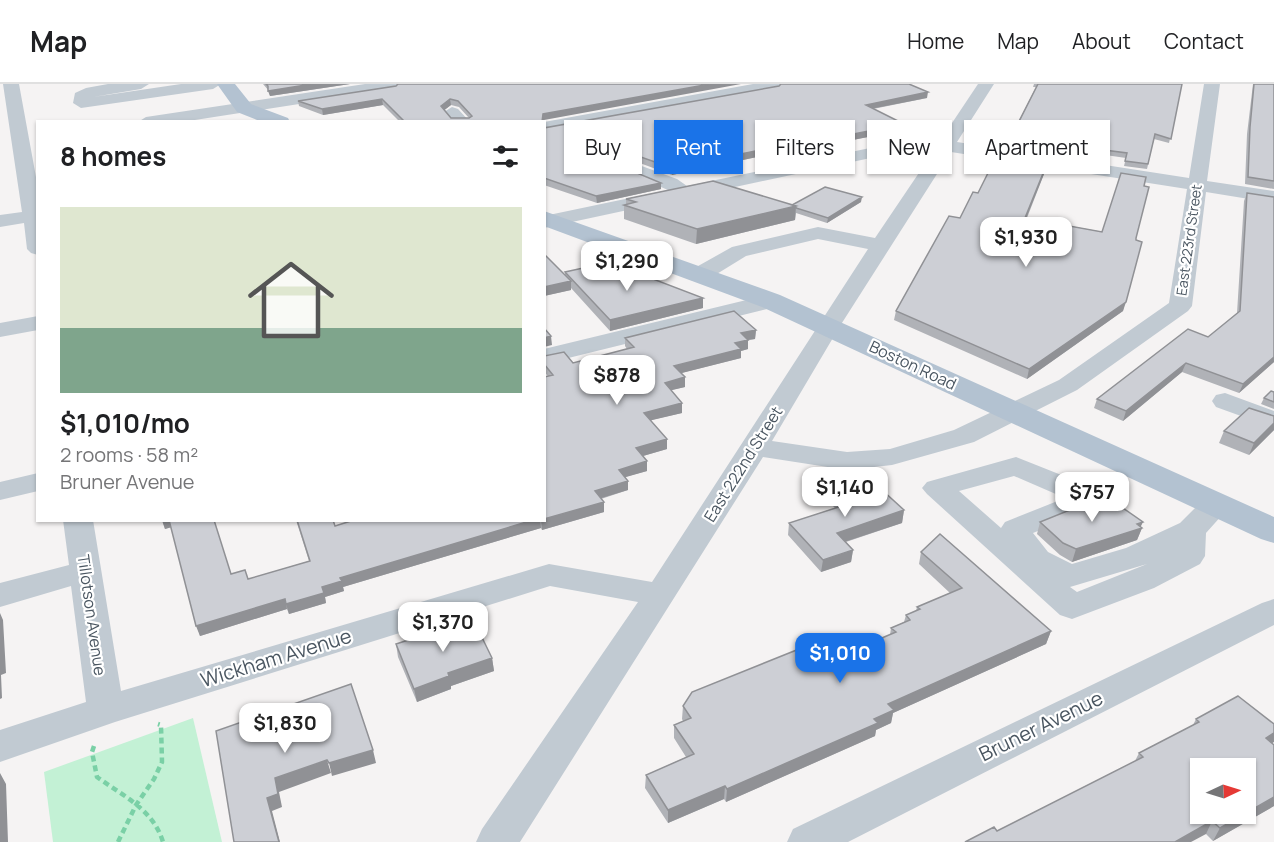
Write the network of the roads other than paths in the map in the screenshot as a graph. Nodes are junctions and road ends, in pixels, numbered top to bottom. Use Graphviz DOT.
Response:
graph roads {
  1 [pos="11,84"];
  2 [pos="141,84"];
  3 [pos="213,84"];
  4 [pos="226,84"];
  5 [pos="396,84"];
  6 [pos="778,84"];
  7 [pos="986,84"];
  8 [pos="1212,84"];
  9 [pos="176,89"];
  10 [pos="88,93"];
  11 [pos="244,108"];
  12 [pos="131,113"];
  13 [pos="98,117"];
  14 [pos="188,119"];
  15 [pos="276,120"];
  16 [pos="546,127"];
  17 [pos="36,137"];
  18 [pos="952,138"];
  19 [pos="18,140"];
  20 [pos="0,142"];
  21 [pos="952,147"];
  22 [pos="867,154"];
  23 [pos="642,172"];
  24 [pos="928,174"];
  25 [pos="1197,185"];
  26 [pos="684,193"];
  27 [pos="1274,197"];
  28 [pos="34,215"];
  29 [pos="547,220"];
  30 [pos="0,221"];
  31 [pos="36,232"];
  32 [pos="772,244"];
  33 [pos="881,245"];
  34 [pos="788,261"];
  35 [pos="699,274"];
  36 [pos="771,301"];
  37 [pos="36,323"];
  38 [pos="828,326"];
  39 [pos="0,330"];
  40 [pos="546,357"];
  41 [pos="1225,401"];
  42 [pos="1012,411"];
  43 [pos="1274,420"];
  44 [pos="755,447"];
  45 [pos="1137,469"];
  46 [pos="36,482"];
  47 [pos="1087,488"];
  48 [pos="0,491"];
  49 [pos="1217,504"];
  50 [pos="78,522"];
  51 [pos="981,525"];
  52 [pos="1191,530"];
  53 [pos="1274,531"];
  54 [pos="86,571"];
  55 [pos="0,595"];
  56 [pos="660,595"];
  57 [pos="1274,611"];
  58 [pos="106,710"];
  59 [pos="0,746"];
  60 [pos="497,842"];
  61 [pos="808,842"];
  1 -- 19 [label="street"];
  2 -- 10 [label="street"];
  3 -- 9 [label="street"];
  4 -- 11 [label="main road"];
  5 -- 11 [label="street"];
  6 -- 16 [label="street"];
  7 -- 18 [label="street, East 222nd Street"];
  8 -- 25 [label="street, East 223rd Street"];
  9 -- 10 [label="street"];
  9 -- 12 [label="street"];
  10 -- 13 [label="street"];
  11 -- 14 [label="street"];
  11 -- 15 [label="main road"];
  17 -- 19 [label="street"];
  19 -- 20 [label="street"];
  19 -- 28 [label="street"];
  21 -- 25 [label="street"];
  22 -- 26 [label="street"];
  23 -- 26 [label="street"];
  24 -- 33 [label="street, East 222nd Street"];
  25 -- 27 [label="street"];
  25 -- 42 [label="street, East 223rd Street"];
  26 -- 29 [label="street"];
  28 -- 30 [label="street"];
  28 -- 31 [label="street"];
  29 -- 35 [label="main road, Boston Road"];
  32 -- 33 [label="street"];
  32 -- 34 [label="street"];
  32 -- 35 [label="street"];
  33 -- 38 [label="street, East 222nd Street"];
  35 -- 36 [label="main road, Boston Road"];
  36 -- 38 [label="main road, Boston Road"];
  36 -- 40 [label="street"];
  37 -- 39 [label="street"];
  38 -- 42 [label="main road, Boston Road"];
  38 -- 44 [label="street, East 222nd Street"];
  41 -- 43 [label="street"];
  42 -- 44 [label="street"];
  42 -- 45 [label="main road, Boston Road"];
  44 -- 56 [label="street, East 222nd Street"];
  45 -- 47 [label="street"];
  45 -- 49 [label="main road, Boston Road"];
  46 -- 48 [label="street"];
  47 -- 51 [label="street"];
  47 -- 51 [label="street"];
  47 -- 52 [label="street"];
  49 -- 52 [label="street"];
  49 -- 53 [label="main road, Boston Road"];
  50 -- 54 [label="street, Tillotson Avenue"];
  51 -- 52 [label="street"];
  54 -- 55 [label="street"];
  54 -- 58 [label="street, Tillotson Avenue"];
  56 -- 58 [label="street, Wickham Avenue"];
  56 -- 60 [label="street, East 222nd Street"];
  57 -- 61 [label="street, Bruner Avenue"];
  58 -- 59 [label="street, Wickham Avenue"];
}
